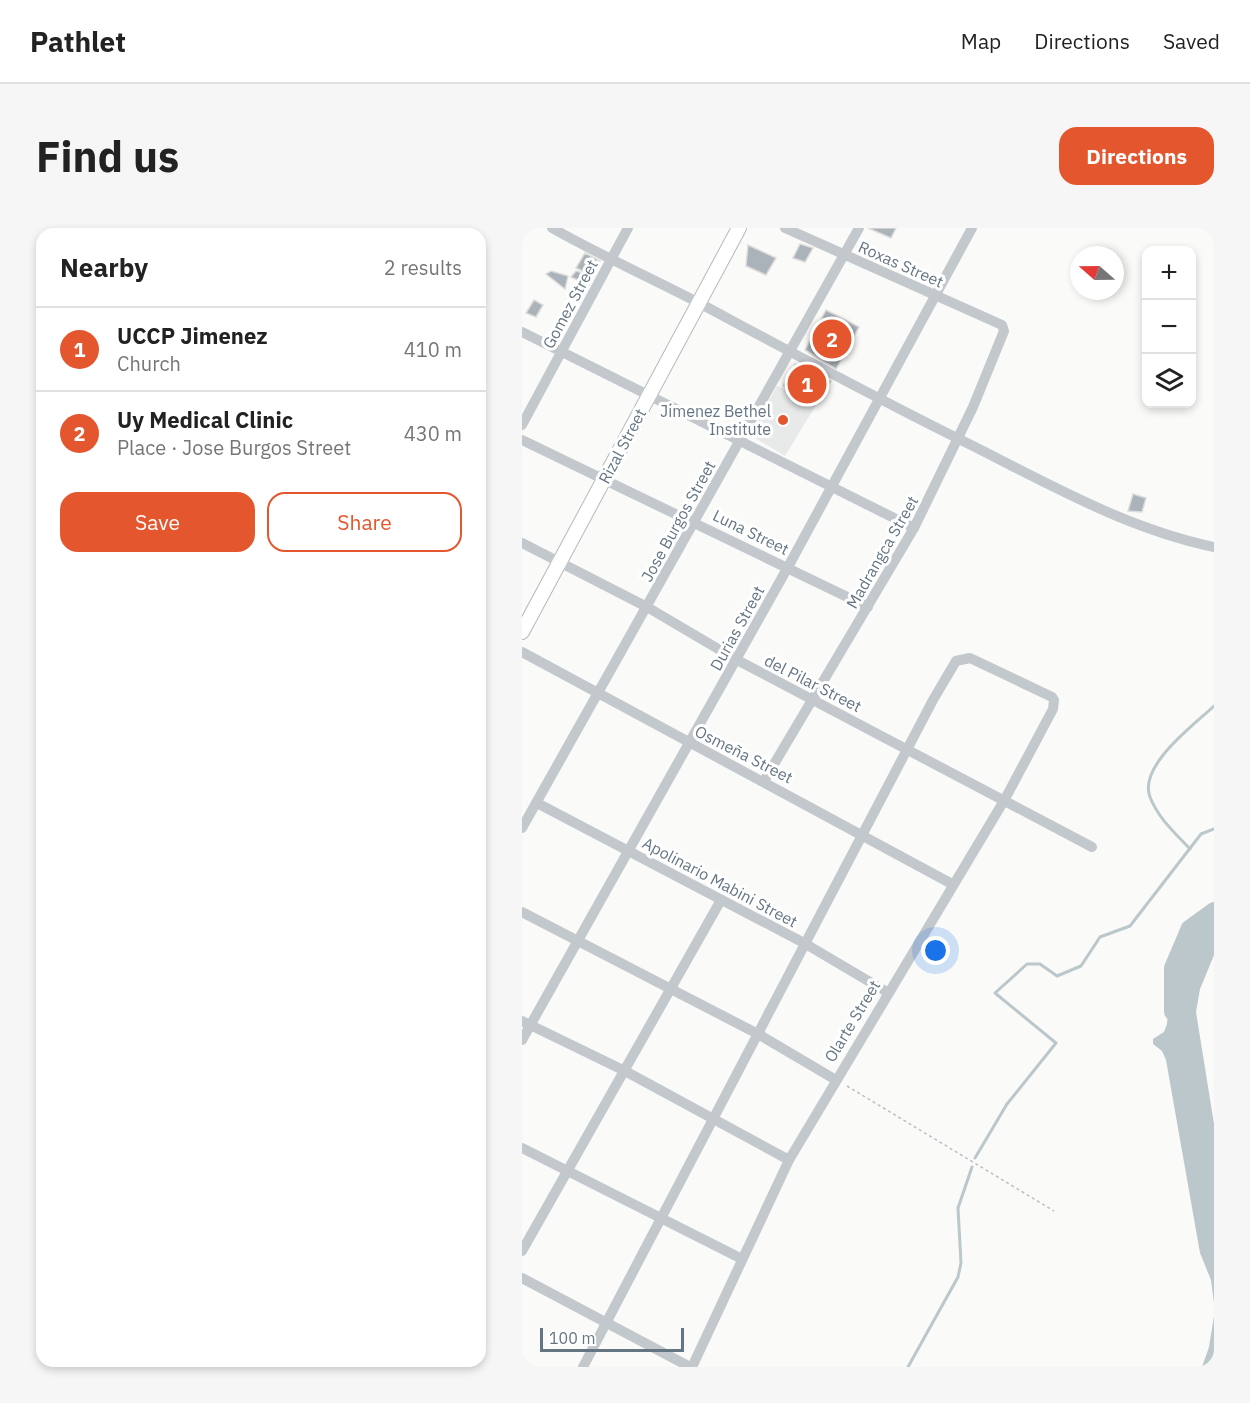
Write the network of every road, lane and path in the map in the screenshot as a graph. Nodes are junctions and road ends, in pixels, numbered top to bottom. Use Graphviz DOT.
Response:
graph roads {
  1 [pos="552,228"];
  2 [pos="628,228"];
  3 [pos="739,228"];
  4 [pos="785,228"];
  5 [pos="859,228"];
  6 [pos="972,228"];
  7 [pos="844,255"];
  8 [pos="610,261"];
  9 [pos="935,296"];
  10 [pos="699,303"];
  11 [pos="1004,327"];
  12 [pos="522,332"];
  13 [pos="562,351"];
  14 [pos="790,352"];
  15 [pos="649,395"];
  16 [pos="880,401"];
  17 [pos="522,425"];
  18 [pos="741,439"];
  19 [pos="959,439"];
  20 [pos="522,440"];
  21 [pos="605,478"];
  22 [pos="832,487"];
  23 [pos="696,521"];
  24 [pos="914,528"];
  25 [pos="522,543"];
  26 [pos="1214,547"];
  27 [pos="561,562"];
  28 [pos="788,567"];
  29 [pos="868,607"];
  30 [pos="647,608"];
  31 [pos="522,632"];
  32 [pos="522,652"];
  33 [pos="737,660"];
  34 [pos="597,694"];
  35 [pos="812,698"];
  36 [pos="689,742"];
  37 [pos="908,749"];
  38 [pos="764,781"];
  39 [pos="1005,799"];
  40 [pos="537,803"];
  41 [pos="522,828"];
  42 [pos="863,833"];
  43 [pos="1092,846"];
  44 [pos="629,851"];
  45 [pos="952,884"];
  46 [pos="721,900"];
  47 [pos="522,912"];
  48 [pos="578,940"];
  49 [pos="804,943"];
  50 [pos="670,991"];
  51 [pos="887,992"];
  52 [pos="526,1023"];
  53 [pos="758,1034"];
  54 [pos="522,1040"];
  55 [pos="625,1071"];
  56 [pos="836,1080"];
  57 [pos="712,1120"];
  58 [pos="522,1148"];
  59 [pos="789,1160"];
  60 [pos="569,1172"];
  61 [pos="1054,1211"];
  62 [pos="660,1220"];
  63 [pos="522,1251"];
  64 [pos="742,1259"];
  65 [pos="522,1278"];
  66 [pos="605,1322"];
  67 [pos="582,1367"];
  68 [pos="691,1367"];
  1 -- 8 [label="street"];
  2 -- 8 [label="street, Gomez Street"];
  3 -- 10 [label="main road, Rizal Street"];
  4 -- 7 [label="street, Roxas Street"];
  5 -- 7 [label="street, Jose Burgos Street"];
  6 -- 9 [label="street, Durias Street"];
  7 -- 9 [label="street, Roxas Street"];
  7 -- 14 [label="street, Jose Burgos Street"];
  8 -- 10 [label="street"];
  8 -- 13 [label="street, Gomez Street"];
  9 -- 11 [label="street, Roxas Street"];
  9 -- 16 [label="street, Durias Street"];
  10 -- 14 [label="street"];
  10 -- 15 [label="main road, Rizal Street"];
  11 -- 19 [label="street, Madrangca Street"];
  12 -- 13 [label="street"];
  13 -- 15 [label="street"];
  13 -- 17 [label="street, Gomez Street"];
  14 -- 16 [label="street"];
  14 -- 18 [label="street, Jose Burgos Street"];
  15 -- 18 [label="street"];
  15 -- 21 [label="main road, Rizal Street"];
  16 -- 19 [label="street"];
  16 -- 22 [label="street, Durias Street"];
  18 -- 22 [label="street"];
  18 -- 23 [label="street, Jose Burgos Street"];
  19 -- 24 [label="street, Madrangca Street"];
  19 -- 26 [label="street"];
  20 -- 21 [label="street, Luna Street"];
  21 -- 23 [label="street, Luna Street"];
  21 -- 27 [label="main road, Rizal Street"];
  22 -- 24 [label="street"];
  22 -- 28 [label="street, Durias Street"];
  23 -- 28 [label="street, Luna Street"];
  23 -- 30 [label="street, Jose Burgos Street"];
  24 -- 29 [label="street, Madrangca Street"];
  25 -- 27 [label="street, del Pilar Street"];
  27 -- 30 [label="street, del Pilar Street"];
  27 -- 31 [label="main road, Rizal Street"];
  28 -- 29 [label="street, Luna Street"];
  28 -- 33 [label="street, Durias Street"];
  29 -- 35 [label="street, Madrangca Street"];
  30 -- 33 [label="street, del Pilar Street"];
  30 -- 34 [label="street, Jose Burgos Street"];
  32 -- 34 [label="street, Osmeña Street"];
  33 -- 35 [label="street, del Pilar Street"];
  33 -- 36 [label="street, Durias Street"];
  34 -- 36 [label="street, Osmeña Street"];
  34 -- 40 [label="street, Jose Burgos Street"];
  35 -- 37 [label="street, del Pilar Street"];
  35 -- 38 [label="street, Madrangca Street"];
  36 -- 38 [label="street, Osmeña Street"];
  36 -- 44 [label="street, Durias Street"];
  37 -- 39 [label="street, del Pilar Street"];
  37 -- 39 [label="street, Olarte Street"];
  37 -- 42 [label="street"];
  38 -- 42 [label="street, Osmeña Street"];
  39 -- 43 [label="street, del Pilar Street"];
  39 -- 45 [label="street, Olarte Street"];
  40 -- 41 [label="street, Jose Burgos Street"];
  40 -- 44 [label="street, Apolinario Mabini Street"];
  42 -- 45 [label="street, Osmeña Street"];
  42 -- 49 [label="street"];
  44 -- 46 [label="street, Apolinario Mabini Street"];
  44 -- 48 [label="street, Durias Street"];
  45 -- 51 [label="street, Olarte Street"];
  46 -- 49 [label="street, Apolinario Mabini Street"];
  46 -- 50 [label="street"];
  47 -- 48 [label="street"];
  48 -- 50 [label="street"];
  48 -- 52 [label="street, Durias Street"];
  49 -- 51 [label="street, Apolinario Mabini Street"];
  49 -- 53 [label="street"];
  50 -- 53 [label="street"];
  50 -- 55 [label="street"];
  51 -- 56 [label="street, Olarte Street"];
  52 -- 54 [label="street, Durias Street"];
  52 -- 55 [label="street"];
  53 -- 56 [label="street"];
  53 -- 57 [label="street"];
  55 -- 57 [label="street"];
  55 -- 60 [label="street"];
  56 -- 59 [label="street, Olarte Street"];
  56 -- 61 [label="path"];
  57 -- 59 [label="street"];
  57 -- 62 [label="street"];
  58 -- 60 [label="street"];
  59 -- 64 [label="street, Olarte Street"];
  60 -- 62 [label="street"];
  60 -- 63 [label="street"];
  62 -- 64 [label="street"];
  62 -- 66 [label="street"];
  64 -- 68 [label="street, Olarte Street"];
  65 -- 66 [label="street"];
  66 -- 67 [label="street"];
  66 -- 68 [label="street"];
}
